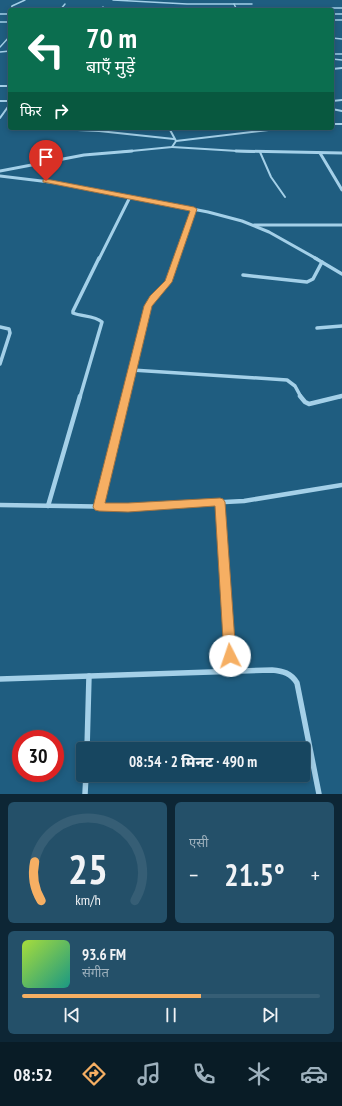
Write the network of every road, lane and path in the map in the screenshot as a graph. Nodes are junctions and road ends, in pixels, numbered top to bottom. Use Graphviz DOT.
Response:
graph roads {
  1 [pos="25,0"];
  2 [pos="113,0"];
  3 [pos="166,0"];
  4 [pos="164,2"];
  5 [pos="65,4"];
  6 [pos="234,4"];
  7 [pos="252,4"];
  8 [pos="11,8"];
  9 [pos="62,8"];
  10 [pos="236,8"];
  11 [pos="327,8"];
  12 [pos="342,8"];
  13 [pos="8,38"];
  14 [pos="0,47"];
  15 [pos="8,106"];
  16 [pos="0,111"];
  17 [pos="6,111"];
  18 [pos="0,118"];
  19 [pos="99,130"];
  20 [pos="170,130"];
  21 [pos="267,130"];
  22 [pos="175,140"];
  23 [pos="172,146"];
  24 [pos="260,152"];
  25 [pos="320,153"];
  26 [pos="342,153"];
  27 [pos="0,170"];
  28 [pos="0,176"];
  29 [pos="342,190"];
  30 [pos="130,197"];
  31 [pos="285,197"];
  32 [pos="194,209"];
  33 [pos="251,224"];
  34 [pos="342,225"];
  35 [pos="322,262"];
  36 [pos="243,274"];
  37 [pos="342,274"];
  38 [pos="342,326"];
  39 [pos="0,327"];
  40 [pos="317,328"];
  41 [pos="0,364"];
  42 [pos="132,370"];
  43 [pos="342,396"];
  44 [pos="342,485"];
  45 [pos="220,502"];
  46 [pos="0,505"];
  47 [pos="48,506"];
  48 [pos="99,507"];
  49 [pos="231,671"];
  50 [pos="89,676"];
  51 [pos="0,679"];
  52 [pos="87,742"];
  53 [pos="86,782"];
  54 [pos="85,794"];
  55 [pos="319,794"];
  1 -- 8 [label="street"];
  2 -- 4 [label="street"];
  3 -- 4 [label="street"];
  4 -- 6 [label="street"];
  5 -- 9 [label="street"];
  6 -- 7 [label="street"];
  6 -- 10 [label="street"];
  11 -- 12 [label="street"];
  13 -- 14 [label="street"];
  15 -- 17 [label="street"];
  16 -- 17 [label="street"];
  17 -- 18 [label="street"];
  19 -- 22 [label="street"];
  20 -- 22 [label="street"];
  21 -- 22 [label="street"];
  22 -- 23 [label="street"];
  23 -- 24 [label="street"];
  23 -- 27 [label="street"];
  24 -- 25 [label="street"];
  24 -- 31 [label="lane"];
  25 -- 26 [label="street"];
  25 -- 29 [label="street"];
  28 -- 30 [label="street"];
  30 -- 32 [label="street"];
  30 -- 47 [label="street"];
  32 -- 33 [label="street"];
  32 -- 42 [label="street"];
  33 -- 34 [label="street"];
  33 -- 35 [label="street"];
  35 -- 36 [label="street"];
  35 -- 37 [label="street"];
  38 -- 40 [label="street"];
  39 -- 41 [label="street"];
  42 -- 43 [label="street"];
  42 -- 48 [label="street"];
  44 -- 45 [label="street"];
  45 -- 48 [label="street"];
  45 -- 49 [label="street"];
  46 -- 47 [label="street"];
  47 -- 48 [label="street"];
  49 -- 50 [label="street"];
  49 -- 55 [label="street"];
  50 -- 51 [label="street"];
  50 -- 52 [label="street"];
  53 -- 54 [label="street"];
}
